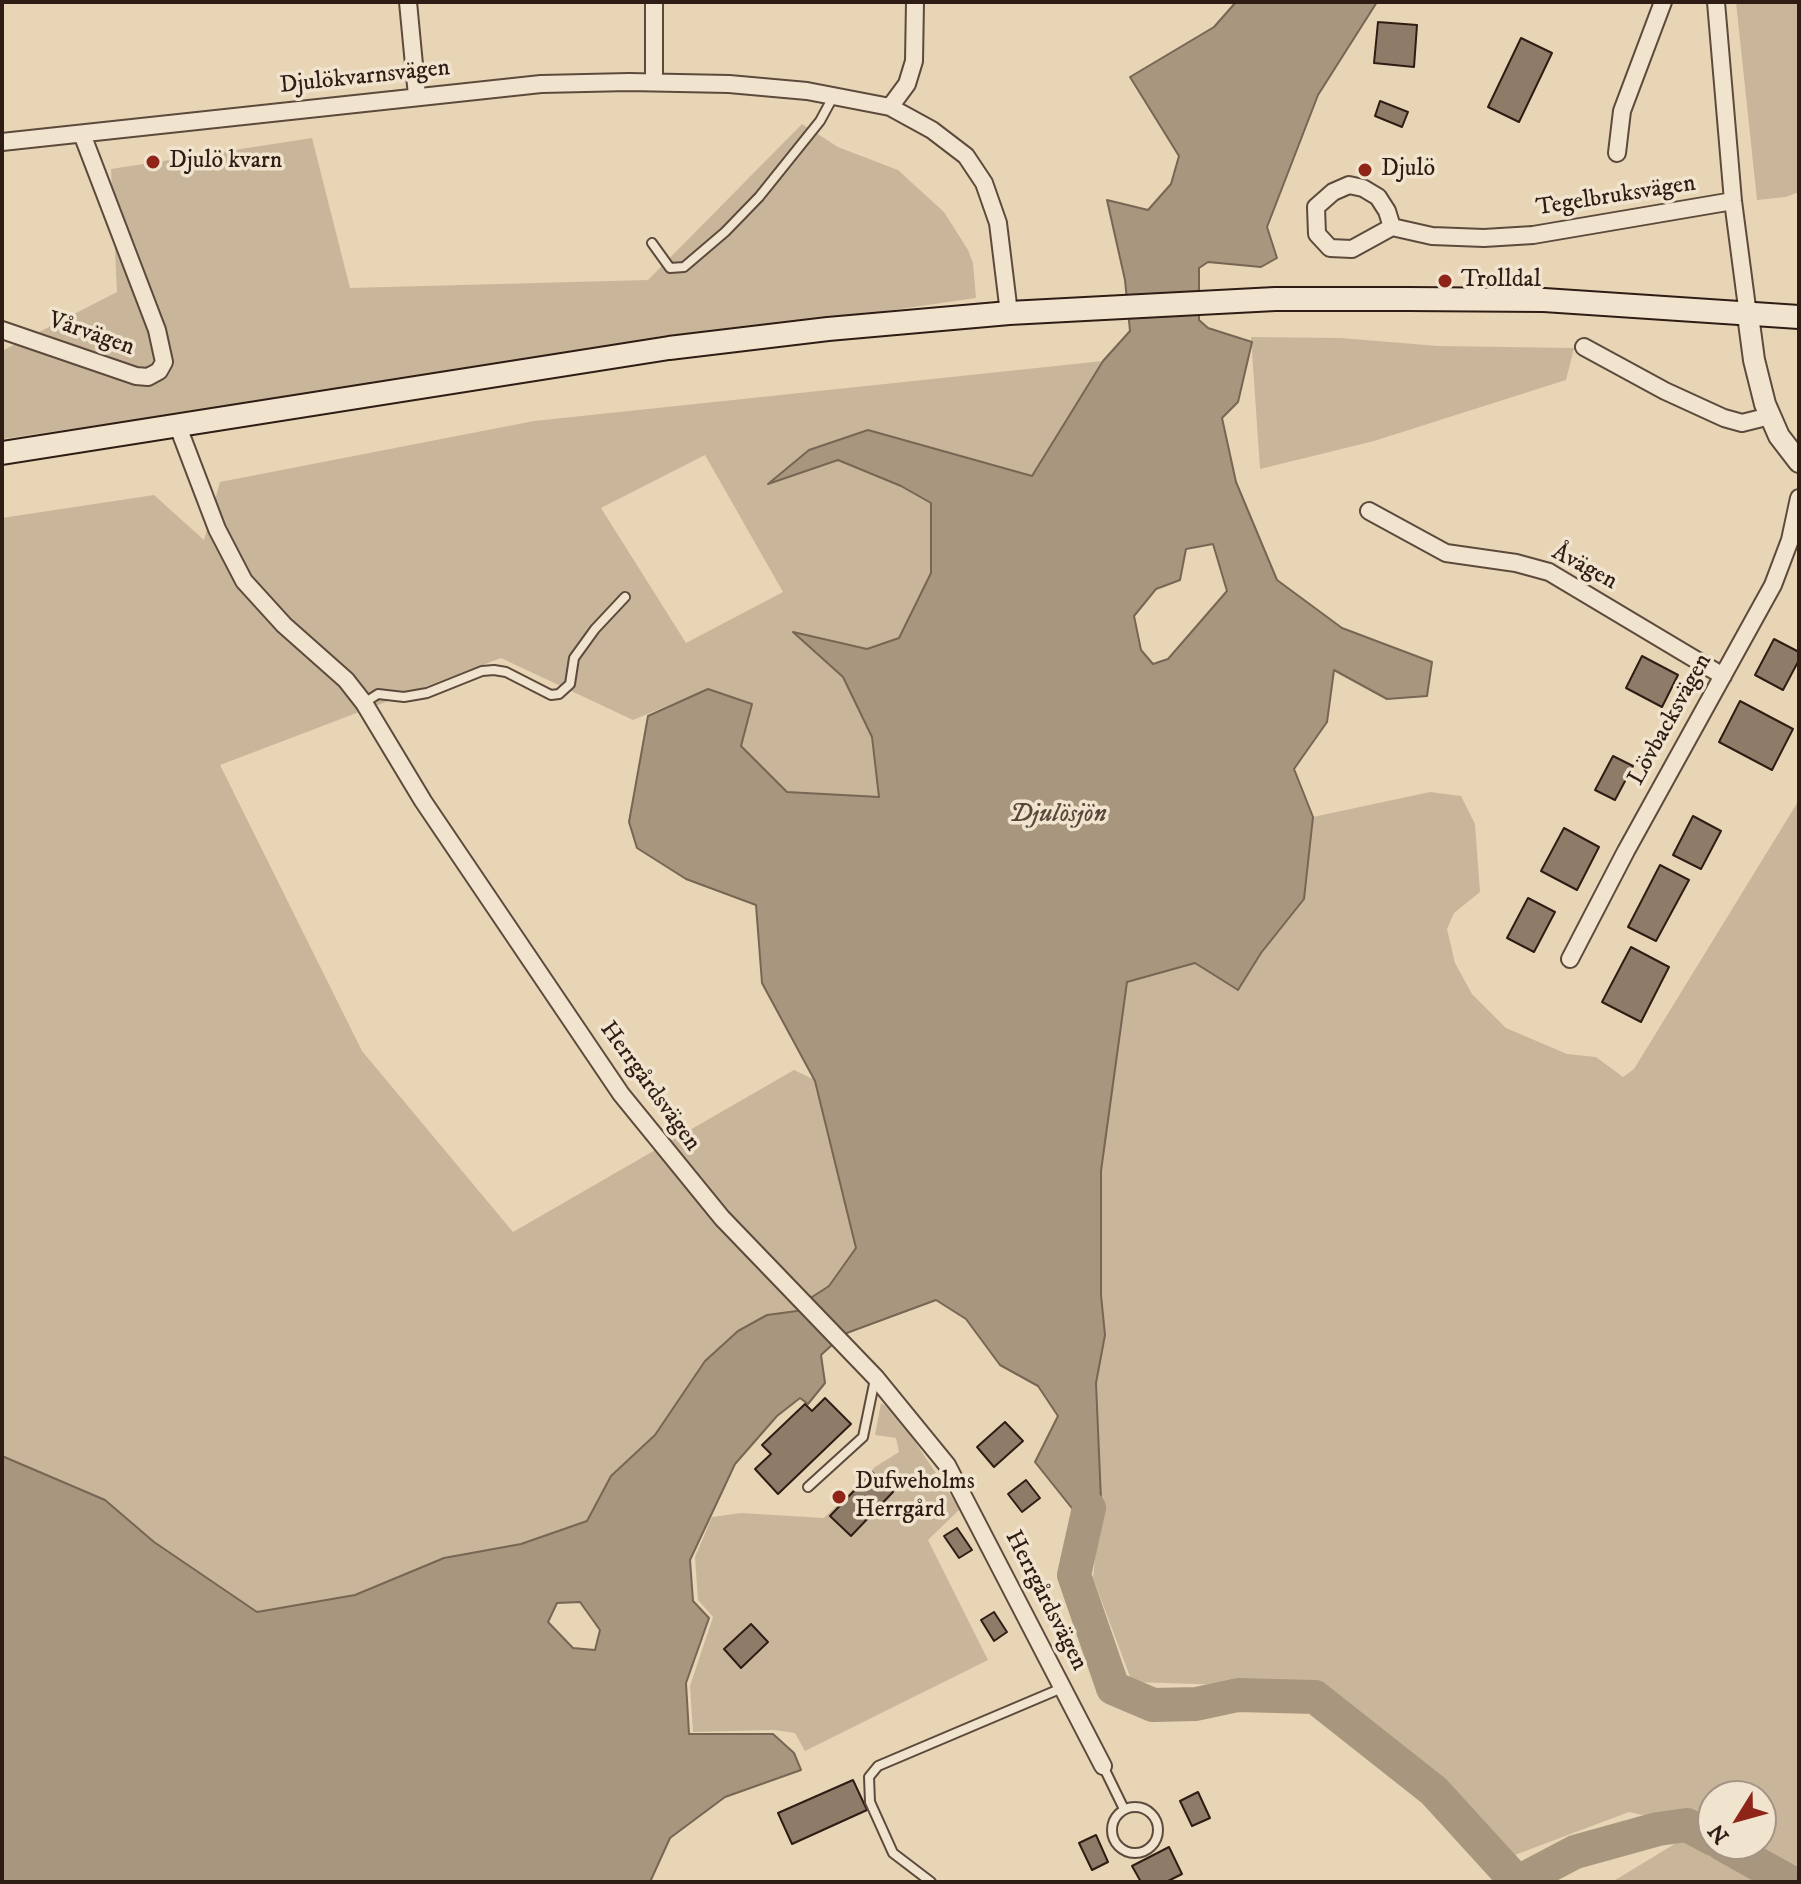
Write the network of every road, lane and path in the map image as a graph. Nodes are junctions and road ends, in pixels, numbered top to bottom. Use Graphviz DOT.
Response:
graph roads {
  1 [pos="408,2"];
  2 [pos="654,2"];
  3 [pos="915,2"];
  4 [pos="1663,2"];
  5 [pos="1716,2"];
  6 [pos="654,82"];
  7 [pos="417,96"];
  8 [pos="833,96"];
  9 [pos="890,107"];
  10 [pos="82,134"];
  11 [pos="2,142"];
  12 [pos="1617,153"];
  13 [pos="1733,201"];
  14 [pos="1392,227"];
  15 [pos="652,243"];
  16 [pos="1009,313"];
  17 [pos="1748,315"];
  18 [pos="1799,317"];
  19 [pos="2,330"];
  20 [pos="1584,347"];
  21 [pos="1770,416"];
  22 [pos="177,424"];
  23 [pos="2,453"];
  24 [pos="1799,462"];
  25 [pos="1799,498"];
  26 [pos="1369,511"];
  27 [pos="625,597"];
  28 [pos="1723,676"];
  29 [pos="364,703"];
  30 [pos="1570,959"];
  31 [pos="876,1378"];
  32 [pos="808,1487"];
  33 [pos="1062,1688"];
  34 [pos="1103,1766"];
  35 [pos="1124,1809"];
  36 [pos="931,1882"];
  1 -- 7 [label="street"];
  2 -- 6 [label="street"];
  3 -- 9 [label="street"];
  4 -- 12 [label="street"];
  5 -- 13 [label="street"];
  6 -- 7 [label="street, Djulökvarnsvägen"];
  6 -- 8 [label="street, Djulökvarnsvägen"];
  7 -- 10 [label="street, Djulökvarnsvägen"];
  8 -- 9 [label="street, Djulökvarnsvägen"];
  8 -- 15 [label="lane"];
  9 -- 16 [label="street, Djulökvarnsvägen"];
  10 -- 11 [label="street, Djulökvarnsvägen"];
  10 -- 19 [label="street, Vårvägen"];
  13 -- 14 [label="street, Tegelbruksvägen"];
  13 -- 17 [label="street, Tegelbruksvägen"];
  14 -- 14 [label="street"];
  16 -- 17 [label="main road"];
  16 -- 22 [label="main road"];
  17 -- 18 [label="main road"];
  17 -- 21 [label="street"];
  20 -- 21 [label="street"];
  21 -- 24 [label="street"];
  22 -- 23 [label="main road"];
  22 -- 29 [label="street, Herrgårdsvägen"];
  25 -- 28 [label="street, Lövbacksvägen"];
  26 -- 28 [label="street, Åvägen"];
  27 -- 29 [label="lane"];
  28 -- 30 [label="street, Lövbacksvägen"];
  29 -- 31 [label="street, Herrgårdsvägen"];
  31 -- 32 [label="lane"];
  31 -- 33 [label="street, Herrgårdsvägen"];
  33 -- 34 [label="street, Herrgårdsvägen"];
  33 -- 36 [label="lane"];
  34 -- 35 [label="lane"];
  35 -- 35 [label="lane"];
}
